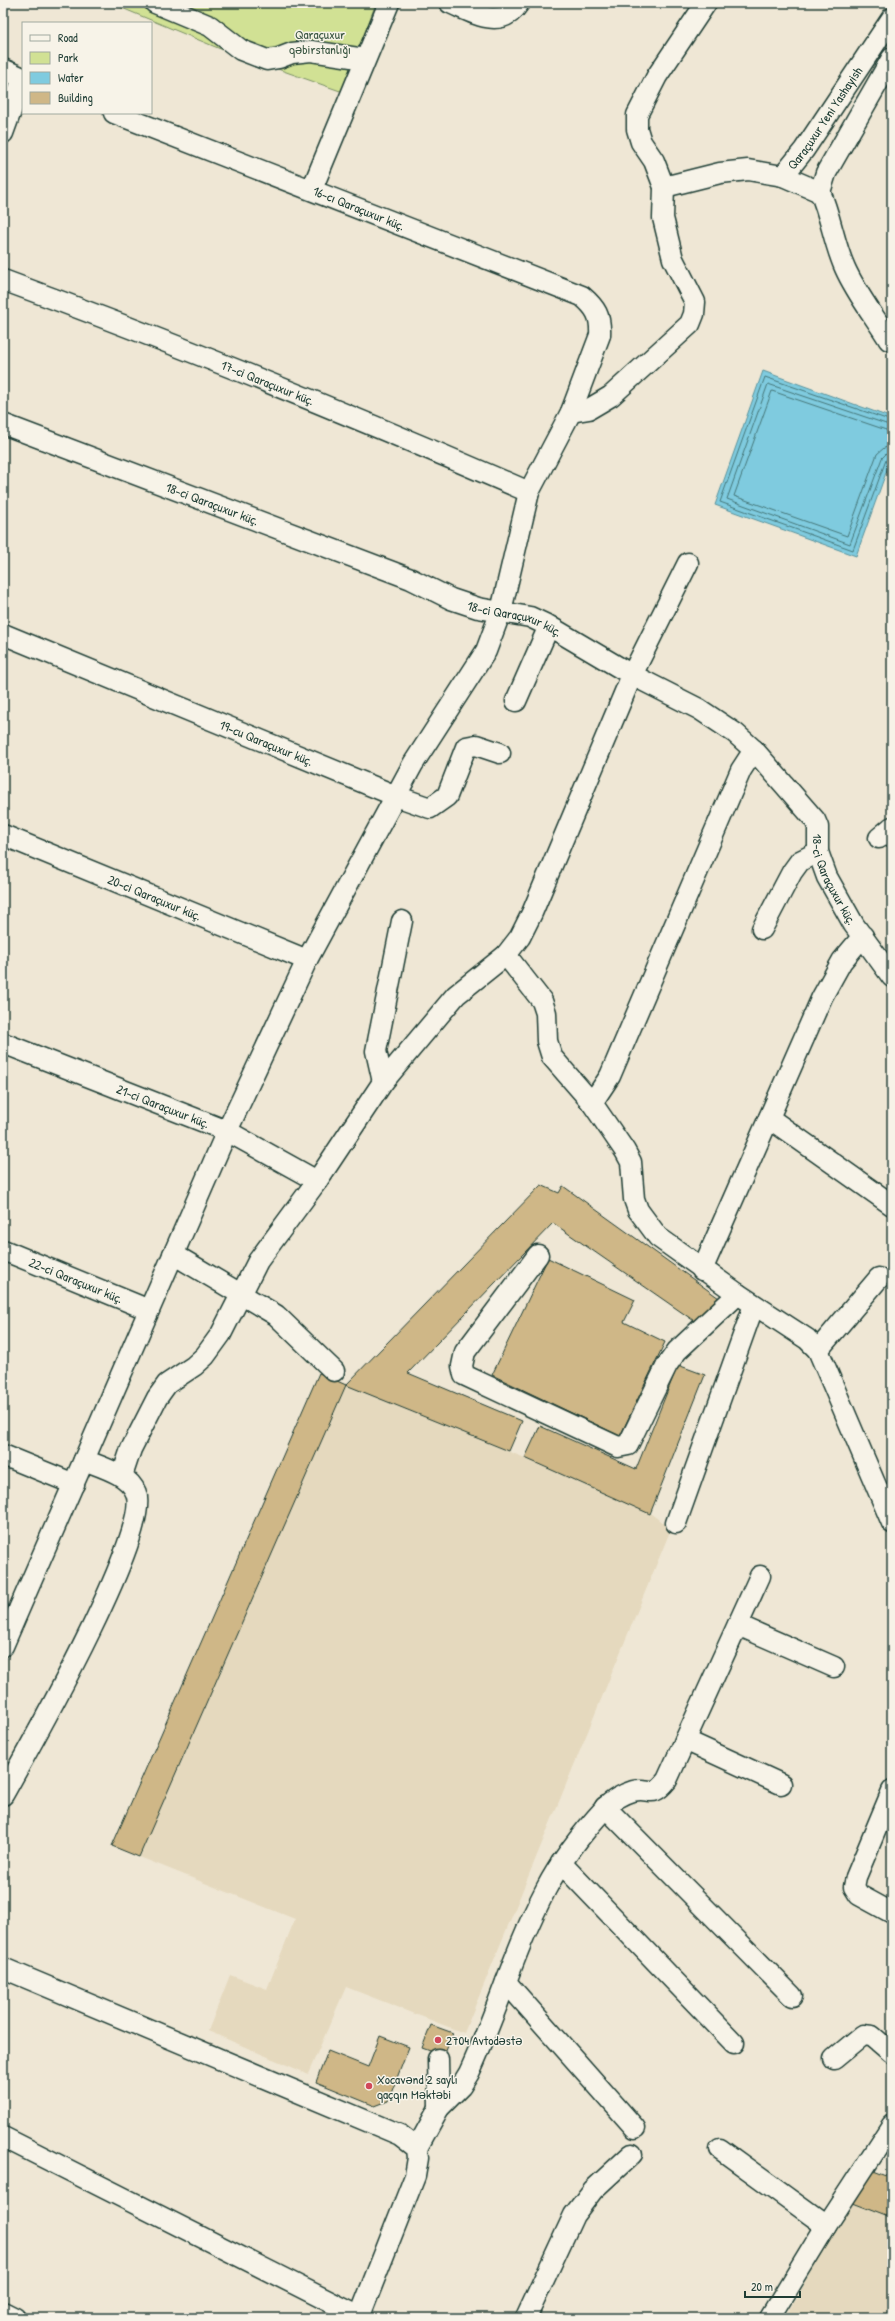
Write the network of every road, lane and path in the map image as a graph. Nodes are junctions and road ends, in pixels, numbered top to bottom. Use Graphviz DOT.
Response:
graph roads {
  1 [pos="155,3"];
  2 [pos="389,3"];
  3 [pos="450,3"];
  4 [pos="520,3"];
  5 [pos="706,3"];
  6 [pos="892,18"];
  7 [pos="892,58"];
  8 [pos="365,59"];
  9 [pos="3,69"];
  10 [pos="22,78"];
  11 [pos="22,81"];
  12 [pos="117,114"];
  13 [pos="3,133"];
  14 [pos="783,176"];
  15 [pos="664,187"];
  16 [pos="312,189"];
  17 [pos="820,192"];
  18 [pos="3,280"];
  19 [pos="889,340"];
  20 [pos="571,412"];
  21 [pos="3,424"];
  22 [pos="529,492"];
  23 [pos="688,563"];
  24 [pos="502,611"];
  25 [pos="549,626"];
  26 [pos="3,634"];
  27 [pos="632,675"];
  28 [pos="516,702"];
  29 [pos="754,750"];
  30 [pos="500,753"];
  31 [pos="396,796"];
  32 [pos="3,835"];
  33 [pos="818,852"];
  34 [pos="402,921"];
  35 [pos="762,929"];
  36 [pos="862,936"];
  37 [pos="506,955"];
  38 [pos="307,960"];
  39 [pos="892,977"];
  40 [pos="3,1043"];
  41 [pos="383,1082"];
  42 [pos="592,1103"];
  43 [pos="769,1118"];
  44 [pos="227,1131"];
  45 [pos="317,1181"];
  46 [pos="892,1205"];
  47 [pos="3,1250"];
  48 [pos="173,1254"];
  49 [pos="538,1255"];
  50 [pos="702,1270"];
  51 [pos="880,1278"];
  52 [pos="241,1294"];
  53 [pos="738,1294"];
  54 [pos="754,1306"];
  55 [pos="149,1310"];
  56 [pos="818,1350"];
  57 [pos="334,1371"];
  58 [pos="3,1455"];
  59 [pos="84,1460"];
  60 [pos="122,1476"];
  61 [pos="74,1484"];
  62 [pos="676,1523"];
  63 [pos="892,1523"];
  64 [pos="760,1576"];
  65 [pos="738,1625"];
  66 [pos="3,1646"];
  67 [pos="834,1667"];
  68 [pos="685,1740"];
  69 [pos="781,1784"];
  70 [pos="892,1791"];
  71 [pos="3,1795"];
  72 [pos="605,1807"];
  73 [pos="561,1863"];
  74 [pos="892,1913"];
  75 [pos="3,1968"];
  76 [pos="506,1982"];
  77 [pos="792,1996"];
  78 [pos="734,2042"];
  79 [pos="892,2053"];
  80 [pos="438,2059"];
  81 [pos="834,2059"];
  82 [pos="439,2108"];
  83 [pos="892,2125"];
  84 [pos="635,2128"];
  85 [pos="3,2137"];
  86 [pos="417,2148"];
  87 [pos="720,2150"];
  88 [pos="632,2154"];
  89 [pos="826,2226"];
  90 [pos="3,2312"];
  91 [pos="359,2317"];
  92 [pos="15,2318"];
  93 [pos="526,2318"];
  94 [pos="770,2318"];
  1 -- 8 [label="street"];
  2 -- 8 [label="street"];
  3 -- 4 [label="street"];
  5 -- 15 [label="street"];
  6 -- 14 [label="street, Qaraçuxur Yeni Yashayish"];
  7 -- 17 [label="street, Qaraçuxur Yeni Yashayish"];
  8 -- 16 [label="street"];
  9 -- 10 [label="street"];
  11 -- 13 [label="street"];
  12 -- 16 [label="street, 16-cı Qaraçuxur küç."];
  14 -- 15 [label="street, Qaraçuxur Yeni Yashayish"];
  14 -- 17 [label="street"];
  15 -- 20 [label="street"];
  16 -- 20 [label="street, 16-cı Qaraçuxur küç."];
  17 -- 19 [label="street"];
  18 -- 22 [label="street, 17-ci Qaraçuxur küç."];
  20 -- 22 [label="street"];
  21 -- 24 [label="street, 18-ci Qaraçuxur küç."];
  22 -- 24 [label="street"];
  23 -- 27 [label="street"];
  24 -- 25 [label="street, 18-ci Qaraçuxur küç."];
  24 -- 31 [label="street"];
  25 -- 27 [label="street, 18-ci Qaraçuxur küç."];
  25 -- 28 [label="street"];
  26 -- 31 [label="street, 19-cu Qaraçuxur küç."];
  27 -- 29 [label="street, 18-ci Qaraçuxur küç."];
  27 -- 37 [label="street"];
  29 -- 33 [label="street, 18-ci Qaraçuxur küç."];
  29 -- 42 [label="street"];
  30 -- 31 [label="street, 19-cu Qaraçuxur küç."];
  31 -- 38 [label="street"];
  32 -- 38 [label="street, 20-ci Qaraçuxur küç."];
  33 -- 35 [label="street"];
  33 -- 36 [label="street, 18-ci Qaraçuxur küç."];
  34 -- 41 [label="street"];
  36 -- 39 [label="street, 18-ci Qaraçuxur küç."];
  36 -- 43 [label="street"];
  37 -- 41 [label="street"];
  37 -- 42 [label="street"];
  38 -- 44 [label="street"];
  40 -- 44 [label="street, 21-ci Qaraçuxur küç."];
  41 -- 45 [label="street"];
  42 -- 50 [label="street"];
  43 -- 46 [label="street"];
  43 -- 50 [label="street"];
  44 -- 45 [label="street, 21-ci Qaraçuxur küç."];
  44 -- 48 [label="street"];
  45 -- 52 [label="street"];
  47 -- 55 [label="street, 22-ci Qaraçuxur küç."];
  48 -- 52 [label="street"];
  48 -- 55 [label="street"];
  49 -- 53 [label="street"];
  50 -- 53 [label="street"];
  51 -- 56 [label="street"];
  52 -- 57 [label="street"];
  52 -- 60 [label="street"];
  53 -- 54 [label="street"];
  54 -- 56 [label="street"];
  54 -- 62 [label="street"];
  55 -- 59 [label="street"];
  56 -- 63 [label="street"];
  58 -- 61 [label="street"];
  59 -- 60 [label="street"];
  59 -- 61 [label="street"];
  60 -- 71 [label="street"];
  61 -- 66 [label="street"];
  64 -- 65 [label="street"];
  65 -- 67 [label="street"];
  65 -- 68 [label="street"];
  68 -- 69 [label="street"];
  68 -- 72 [label="street"];
  70 -- 74 [label="street"];
  72 -- 73 [label="street"];
  72 -- 77 [label="street"];
  73 -- 76 [label="street"];
  73 -- 78 [label="street"];
  75 -- 86 [label="street"];
  76 -- 82 [label="street"];
  76 -- 84 [label="street"];
  79 -- 81 [label="street"];
  80 -- 82 [label="street"];
  82 -- 86 [label="street"];
  83 -- 89 [label="street"];
  85 -- 91 [label="street"];
  86 -- 91 [label="street"];
  87 -- 89 [label="street"];
  88 -- 93 [label="street"];
  89 -- 94 [label="street"];
  90 -- 92 [label="street"];
}
